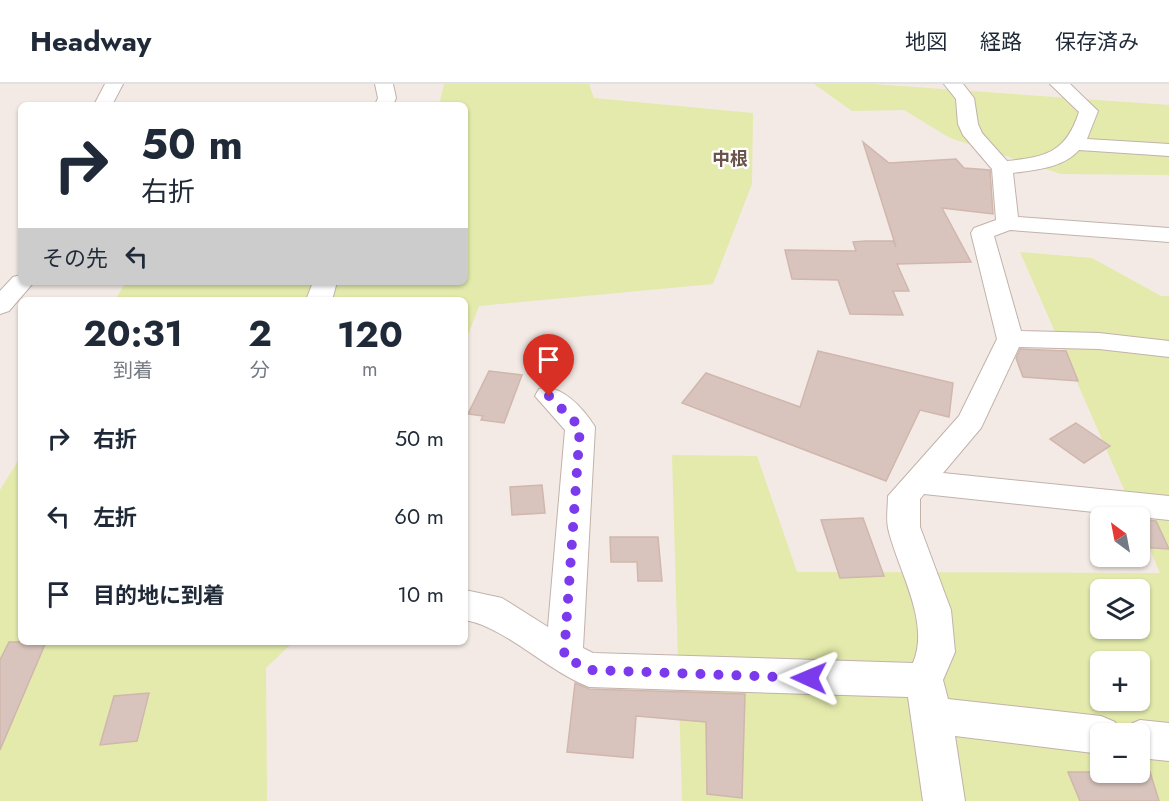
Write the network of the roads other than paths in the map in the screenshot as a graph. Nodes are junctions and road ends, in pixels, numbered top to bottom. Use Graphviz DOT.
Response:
graph roads {
  1 [pos="114,84"];
  2 [pos="384,84"];
  3 [pos="953,84"];
  4 [pos="1059,84"];
  5 [pos="105,102"];
  6 [pos="385,102"];
  7 [pos="1073,144"];
  8 [pos="1169,150"];
  9 [pos="1002,168"];
  10 [pos="1008,223"];
  11 [pos="1169,234"];
  12 [pos="19,285"];
  13 [pos="0,306"];
  14 [pos="1010,339"];
  15 [pos="1169,348"];
  16 [pos="549,396"];
  17 [pos="917,482"];
  18 [pos="1169,508"];
  19 [pos="468,606"];
  20 [pos="564,657"];
  21 [pos="928,698"];
  22 [pos="1090,733"];
  23 [pos="1150,740"];
  24 [pos="1169,742"];
  25 [pos="944,801"];
  1 -- 5 [label="street"];
  2 -- 6 [label="street"];
  3 -- 9 [label="street"];
  4 -- 7 [label="street"];
  7 -- 8 [label="street"];
  7 -- 9 [label="street"];
  9 -- 10 [label="street"];
  10 -- 11 [label="street"];
  10 -- 14 [label="street"];
  12 -- 13 [label="street"];
  14 -- 15 [label="street"];
  14 -- 17 [label="street"];
  16 -- 20 [label="street"];
  17 -- 18 [label="street"];
  17 -- 21 [label="street"];
  19 -- 20 [label="street"];
  20 -- 21 [label="street"];
  21 -- 22 [label="street"];
  21 -- 25 [label="street"];
  23 -- 24 [label="street"];
}
